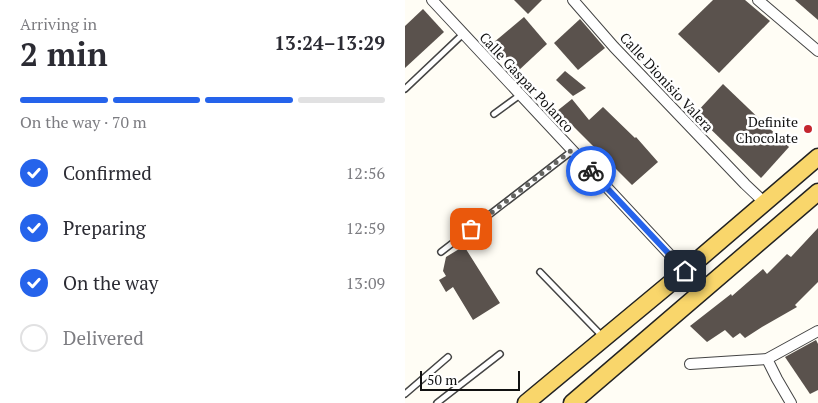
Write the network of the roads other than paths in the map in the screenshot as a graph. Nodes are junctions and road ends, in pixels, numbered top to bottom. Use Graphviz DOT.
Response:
graph roads {
  1 [pos="432,0"];
  2 [pos="573,0"];
  3 [pos="758,0"];
  4 [pos="463,34"];
  5 [pos="818,51"];
  6 [pos="405,89"];
  7 [pos="520,95"];
  8 [pos="494,114"];
  9 [pos="572,150"];
  10 [pos="818,157"];
  11 [pos="818,192"];
  12 [pos="765,203"];
  13 [pos="441,252"];
  14 [pos="685,271"];
  15 [pos="540,272"];
  16 [pos="818,331"];
  17 [pos="604,339"];
  18 [pos="500,354"];
  19 [pos="447,357"];
  20 [pos="767,359"];
  21 [pos="690,364"];
  22 [pos="405,394"];
  23 [pos="437,403"];
  24 [pos="527,403"];
  25 [pos="572,403"];
  26 [pos="791,403"];
  1 -- 4 [label="street, Calle Gaspar Polanco"];
  2 -- 12 [label="street, Calle Dionisio Valera"];
  3 -- 5 [label="street"];
  4 -- 6 [label="lane"];
  4 -- 7 [label="street, Calle Gaspar Polanco"];
  7 -- 8 [label="lane"];
  7 -- 9 [label="street, Calle Gaspar Polanco"];
  9 -- 13 [label="lane"];
  9 -- 14 [label="street, Calle Gaspar Polanco"];
  10 -- 12 [label="main road"];
  11 -- 25 [label="main road"];
  12 -- 14 [label="main road"];
  14 -- 17 [label="main road"];
  15 -- 17 [label="lane"];
  16 -- 20 [label="street"];
  17 -- 24 [label="main road"];
  18 -- 23 [label="lane"];
  19 -- 22 [label="lane"];
  20 -- 21 [label="street"];
  20 -- 26 [label="street"];
}
